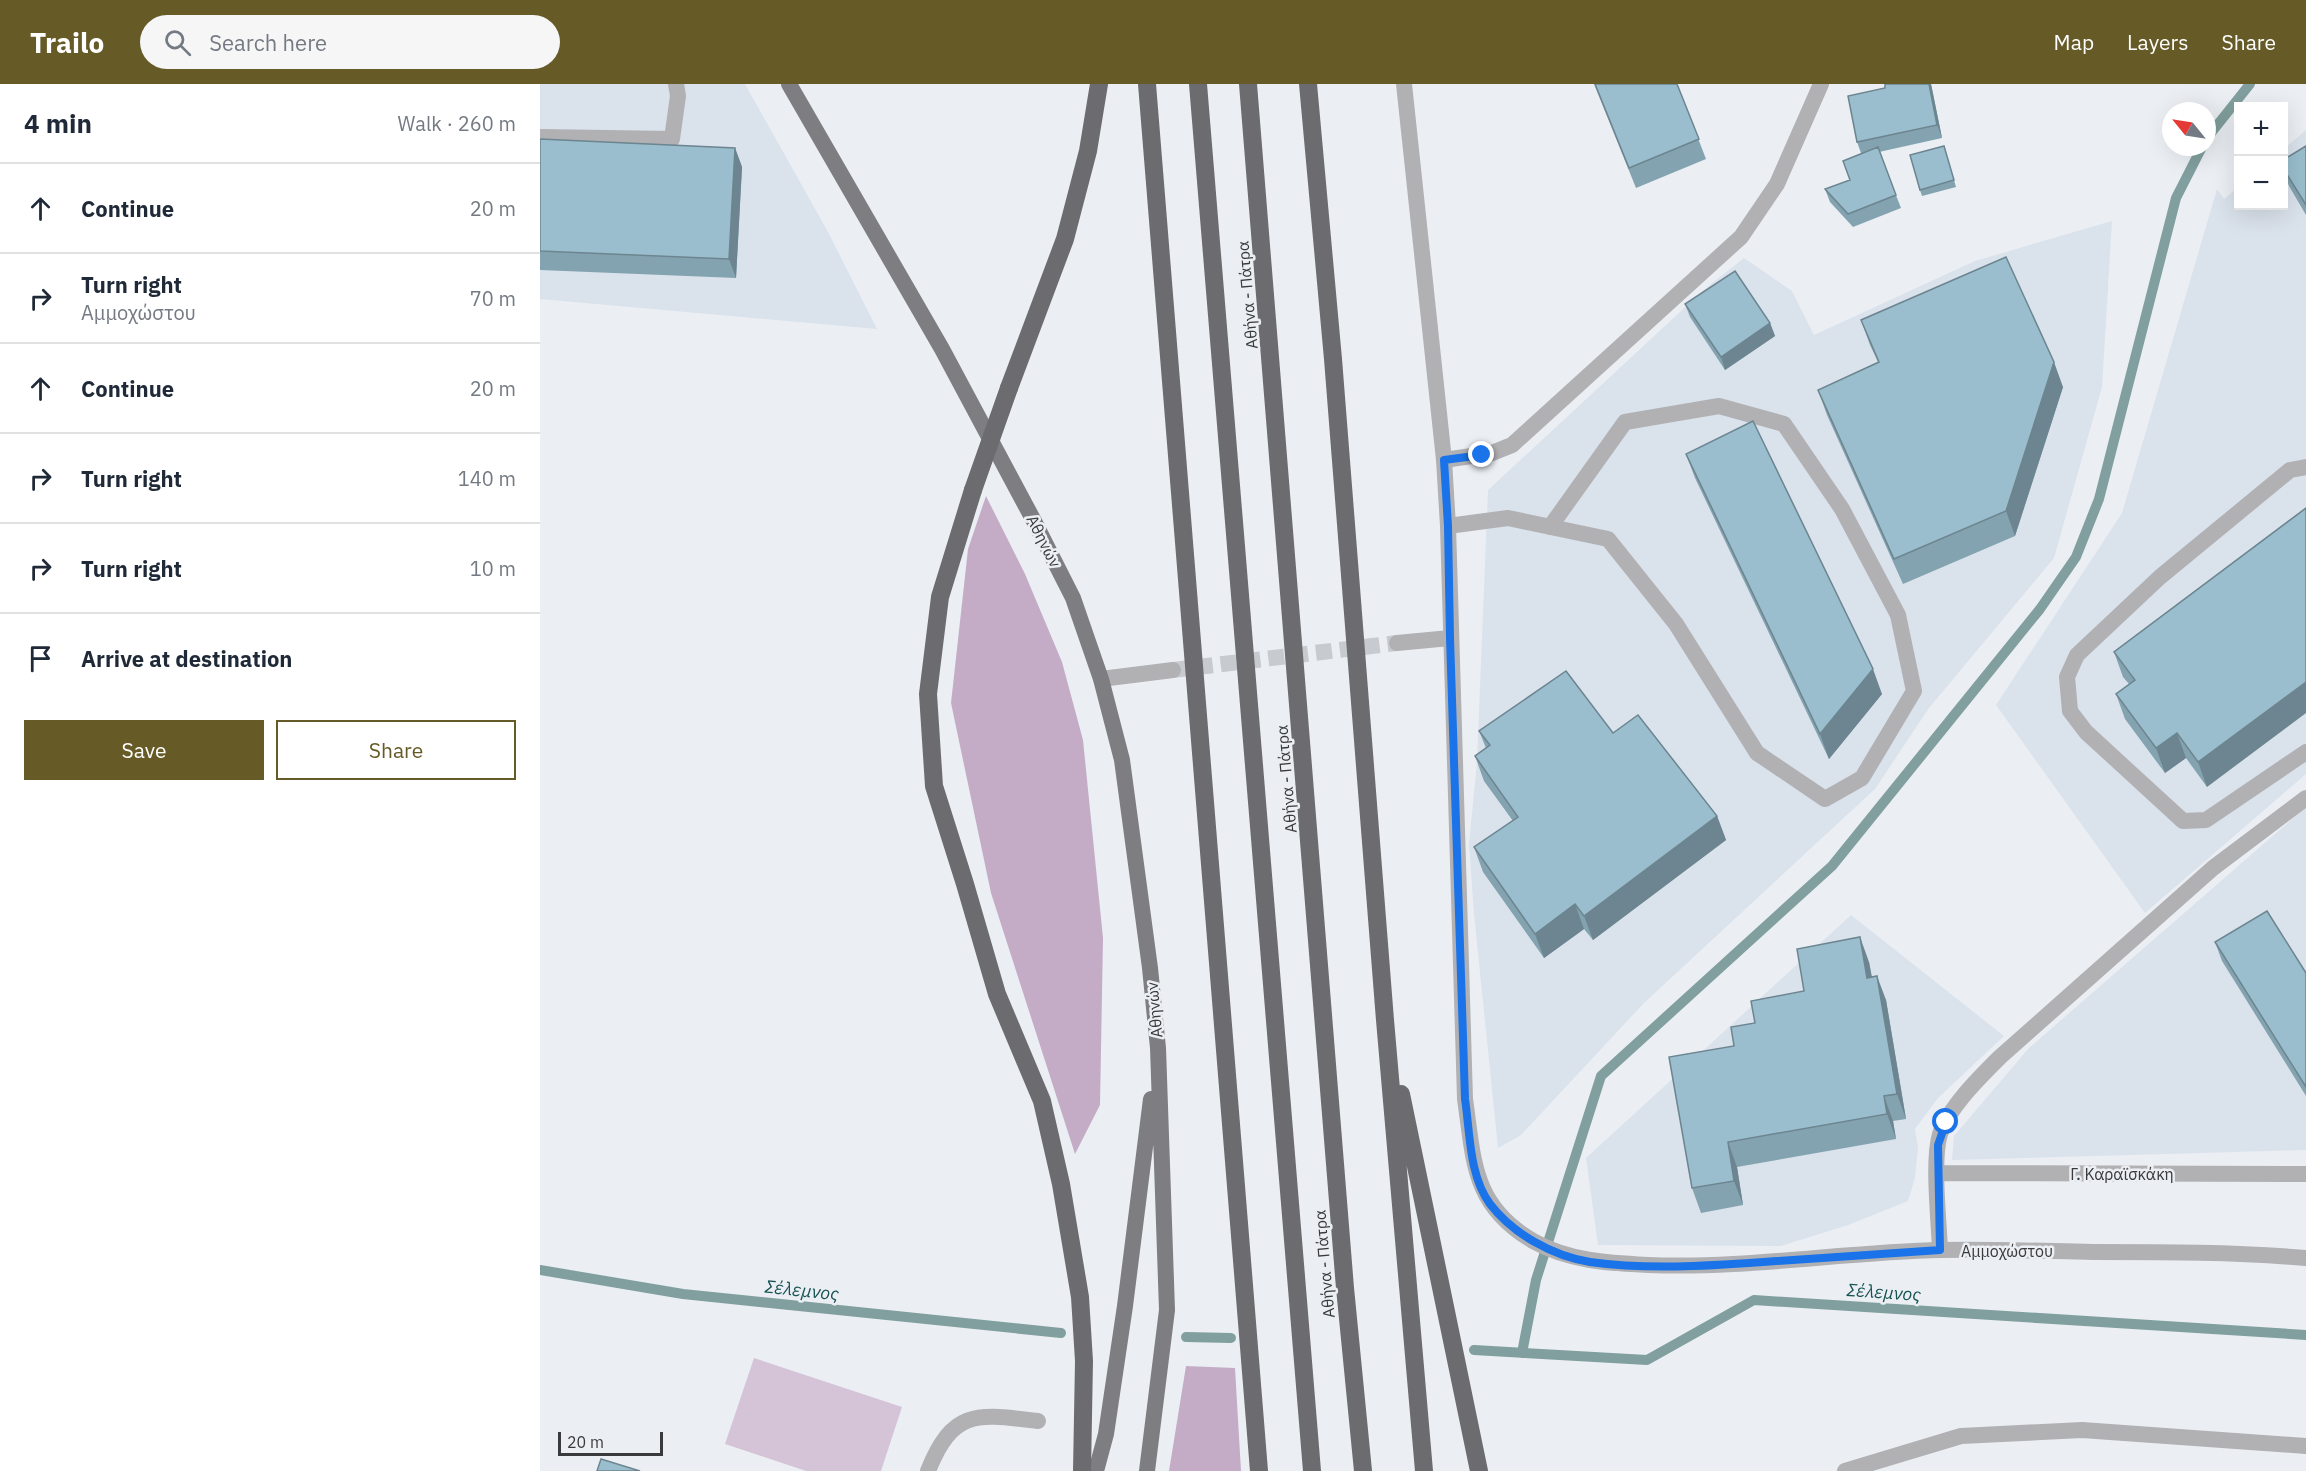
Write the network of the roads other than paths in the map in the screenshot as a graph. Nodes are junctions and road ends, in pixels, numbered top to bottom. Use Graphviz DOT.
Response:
graph roads {
  1 [pos="676,84"];
  2 [pos="789,84"];
  3 [pos="1099,84"];
  4 [pos="1147,84"];
  5 [pos="1198,84"];
  6 [pos="1248,84"];
  7 [pos="1308,84"];
  8 [pos="1404,84"];
  9 [pos="1821,84"];
  10 [pos="540,136"];
  11 [pos="1444,460"];
  12 [pos="2306,467"];
  13 [pos="1448,526"];
  14 [pos="1550,527"];
  15 [pos="1450,638"];
  16 [pos="1397,643"];
  17 [pos="1173,670"];
  18 [pos="1101,679"];
  19 [pos="2306,752"];
  20 [pos="2306,798"];
  21 [pos="1385,1020"];
  22 [pos="1158,1048"];
  23 [pos="1937,1173"];
  24 [pos="2306,1174"];
  25 [pos="1940,1250"];
  26 [pos="2306,1258"];
  27 [pos="1038,1421"];
  28 [pos="2306,1446"];
  29 [pos="928,1471"];
  30 [pos="1082,1471"];
  31 [pos="1096,1471"];
  32 [pos="1147,1471"];
  33 [pos="1259,1471"];
  34 [pos="1312,1471"];
  35 [pos="1363,1471"];
  36 [pos="1424,1471"];
  37 [pos="1479,1471"];
  38 [pos="1845,1471"];
  1 -- 10 [label="street"];
  2 -- 18 [label="main road, Αθηνών"];
  3 -- 30 [label="highway, bridge"];
  4 -- 33 [label="highway"];
  5 -- 34 [label="highway, Αθήνα - Πάτρα"];
  6 -- 35 [label="highway, Αθήνα - Πάτρα"];
  7 -- 21 [label="highway"];
  8 -- 11 [label="street, Αμμοχώστου"];
  9 -- 11 [label="street"];
  11 -- 13 [label="street, Αμμοχώστου"];
  12 -- 19 [label="street"];
  13 -- 14 [label="street"];
  13 -- 15 [label="street, Αμμοχώστου"];
  14 -- 14 [label="street"];
  15 -- 16 [label="street"];
  15 -- 25 [label="street, Αμμοχώστου"];
  17 -- 18 [label="street"];
  18 -- 22 [label="main road, Αθηνών"];
  20 -- 23 [label="street"];
  21 -- 36 [label="highway"];
  21 -- 37 [label="highway"];
  22 -- 31 [label="main road, Αθηνών"];
  22 -- 32 [label="main road, Αθηνών"];
  23 -- 24 [label="street, Γ. Καραϊσκάκη"];
  23 -- 25 [label="street"];
  25 -- 26 [label="street, Αμμοχώστου"];
  27 -- 29 [label="street"];
  28 -- 38 [label="street"];
}
